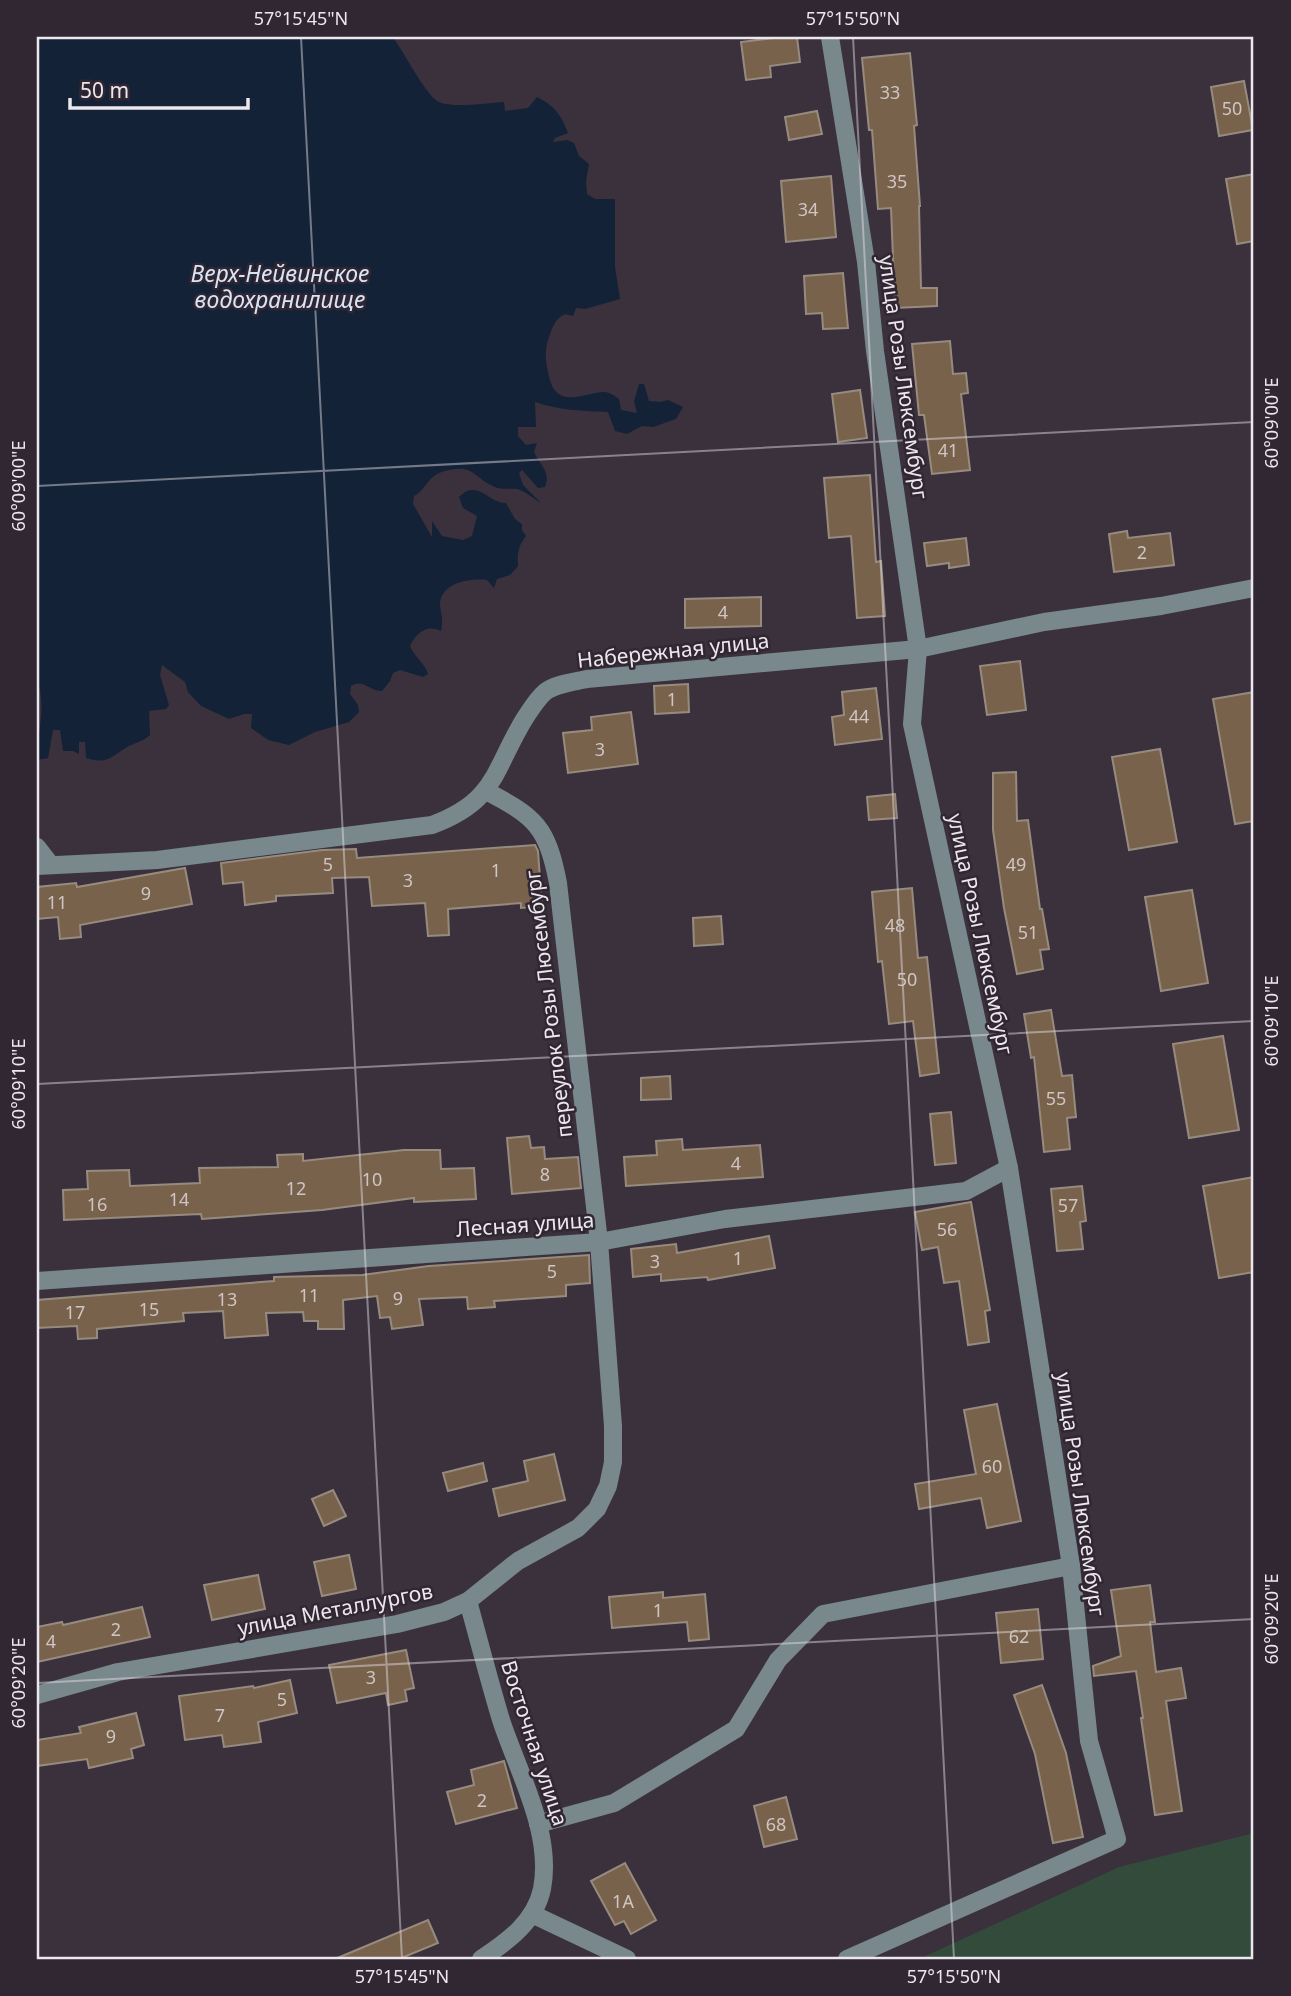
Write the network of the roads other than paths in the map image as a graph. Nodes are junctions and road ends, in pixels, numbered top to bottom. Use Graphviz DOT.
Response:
graph roads {
  1 [pos="830,37"];
  2 [pos="1254,588"];
  3 [pos="918,649"];
  4 [pos="486,791"];
  5 [pos="37,847"];
  6 [pos="44,866"];
  7 [pos="1009,1168"];
  8 [pos="599,1242"];
  9 [pos="37,1281"];
  10 [pos="1071,1566"];
  11 [pos="468,1601"];
  12 [pos="37,1695"];
  13 [pos="538,1824"];
  14 [pos="532,1914"];
  15 [pos="481,1959"];
  16 [pos="627,1959"];
  17 [pos="847,1959"];
  1 -- 3 [label="street, улица Розы Люксембург"];
  2 -- 3 [label="street, Набережная улица"];
  3 -- 4 [label="street, Набережная улица"];
  3 -- 7 [label="street, улица Розы Люксембург"];
  4 -- 6 [label="street, Набережная улица"];
  4 -- 8 [label="street, переулок Розы Люсембург"];
  5 -- 6 [label="street"];
  7 -- 8 [label="street, Лесная улица"];
  7 -- 10 [label="street, улица Розы Люксембург"];
  8 -- 9 [label="street, Лесная улица"];
  8 -- 11 [label="street, улица Металлургов"];
  10 -- 13 [label="street"];
  10 -- 17 [label="street, улица Розы Люксембург"];
  11 -- 12 [label="street, улица Металлургов"];
  11 -- 13 [label="street, Восточная улица"];
  13 -- 14 [label="street, Восточная улица"];
  14 -- 15 [label="street, Восточная улица"];
  14 -- 16 [label="street"];
}
